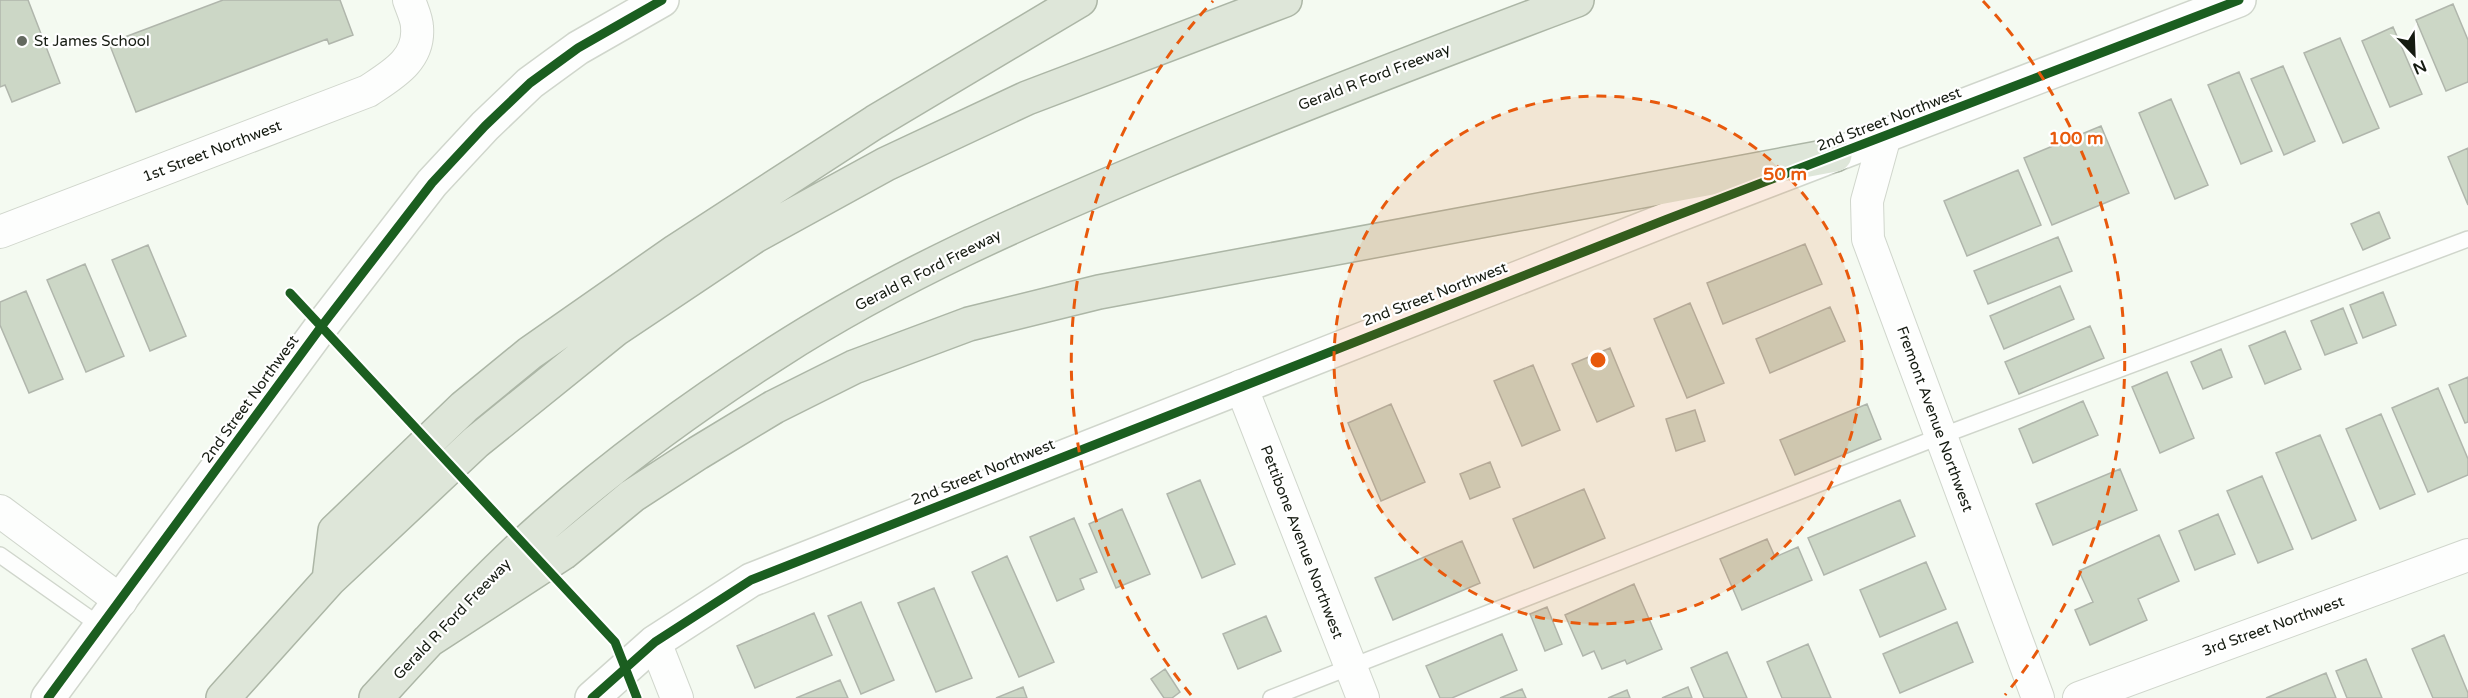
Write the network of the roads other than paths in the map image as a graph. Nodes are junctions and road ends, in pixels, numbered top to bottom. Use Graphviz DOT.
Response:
graph roads {
  1 [pos="409,0"];
  2 [pos="662,0"];
  3 [pos="1080,0"];
  4 [pos="1285,0"];
  5 [pos="1577,0"];
  6 [pos="2239,0"];
  7 [pos="1886,136"];
  8 [pos="1835,155"];
  9 [pos="0,232"];
  10 [pos="2468,239"];
  11 [pos="1241,386"];
  12 [pos="1941,436"];
  13 [pos="0,511"];
  14 [pos="0,555"];
  15 [pos="2468,555"];
  16 [pos="329,580"];
  17 [pos="121,601"];
  18 [pos="102,627"];
  19 [pos="428,641"];
  20 [pos="655,642"];
  21 [pos="1351,668"];
  22 [pos="48,698"];
  23 [pos="223,698"];
  24 [pos="376,698"];
  25 [pos="592,698"];
  26 [pos="677,698"];
  27 [pos="1271,698"];
  28 [pos="1363,698"];
  29 [pos="2038,698"];
  30 [pos="2079,698"];
  1 -- 9 [label="street, 1st Street Northwest"];
  2 -- 17 [label="street, 2nd Street Northwest"];
  3 -- 16 [label="highway"];
  4 -- 16 [label="highway"];
  5 -- 19 [label="highway, Gerald R Ford Freeway"];
  6 -- 7 [label="street, 2nd Street Northwest"];
  7 -- 8 [label="street, 2nd Street Northwest"];
  7 -- 12 [label="street, Fremont Avenue Northwest"];
  8 -- 11 [label="street, 2nd Street Northwest"];
  8 -- 19 [label="highway"];
  10 -- 12 [label="lane"];
  11 -- 20 [label="street, 2nd Street Northwest"];
  11 -- 21 [label="street, Pettibone Avenue Northwest"];
  12 -- 21 [label="lane"];
  12 -- 29 [label="street, Fremont Avenue Northwest"];
  13 -- 17 [label="street"];
  14 -- 18 [label="lane"];
  15 -- 30 [label="street, 3rd Street Northwest"];
  16 -- 23 [label="highway"];
  17 -- 18 [label="street, 2nd Street Northwest"];
  18 -- 22 [label="street, 2nd Street Northwest"];
  19 -- 24 [label="highway, Gerald R Ford Freeway"];
  20 -- 25 [label="street, 2nd Street Northwest"];
  20 -- 26 [label="street"];
  21 -- 27 [label="lane"];
  21 -- 28 [label="street, Pettibone Avenue Northwest"];
}
